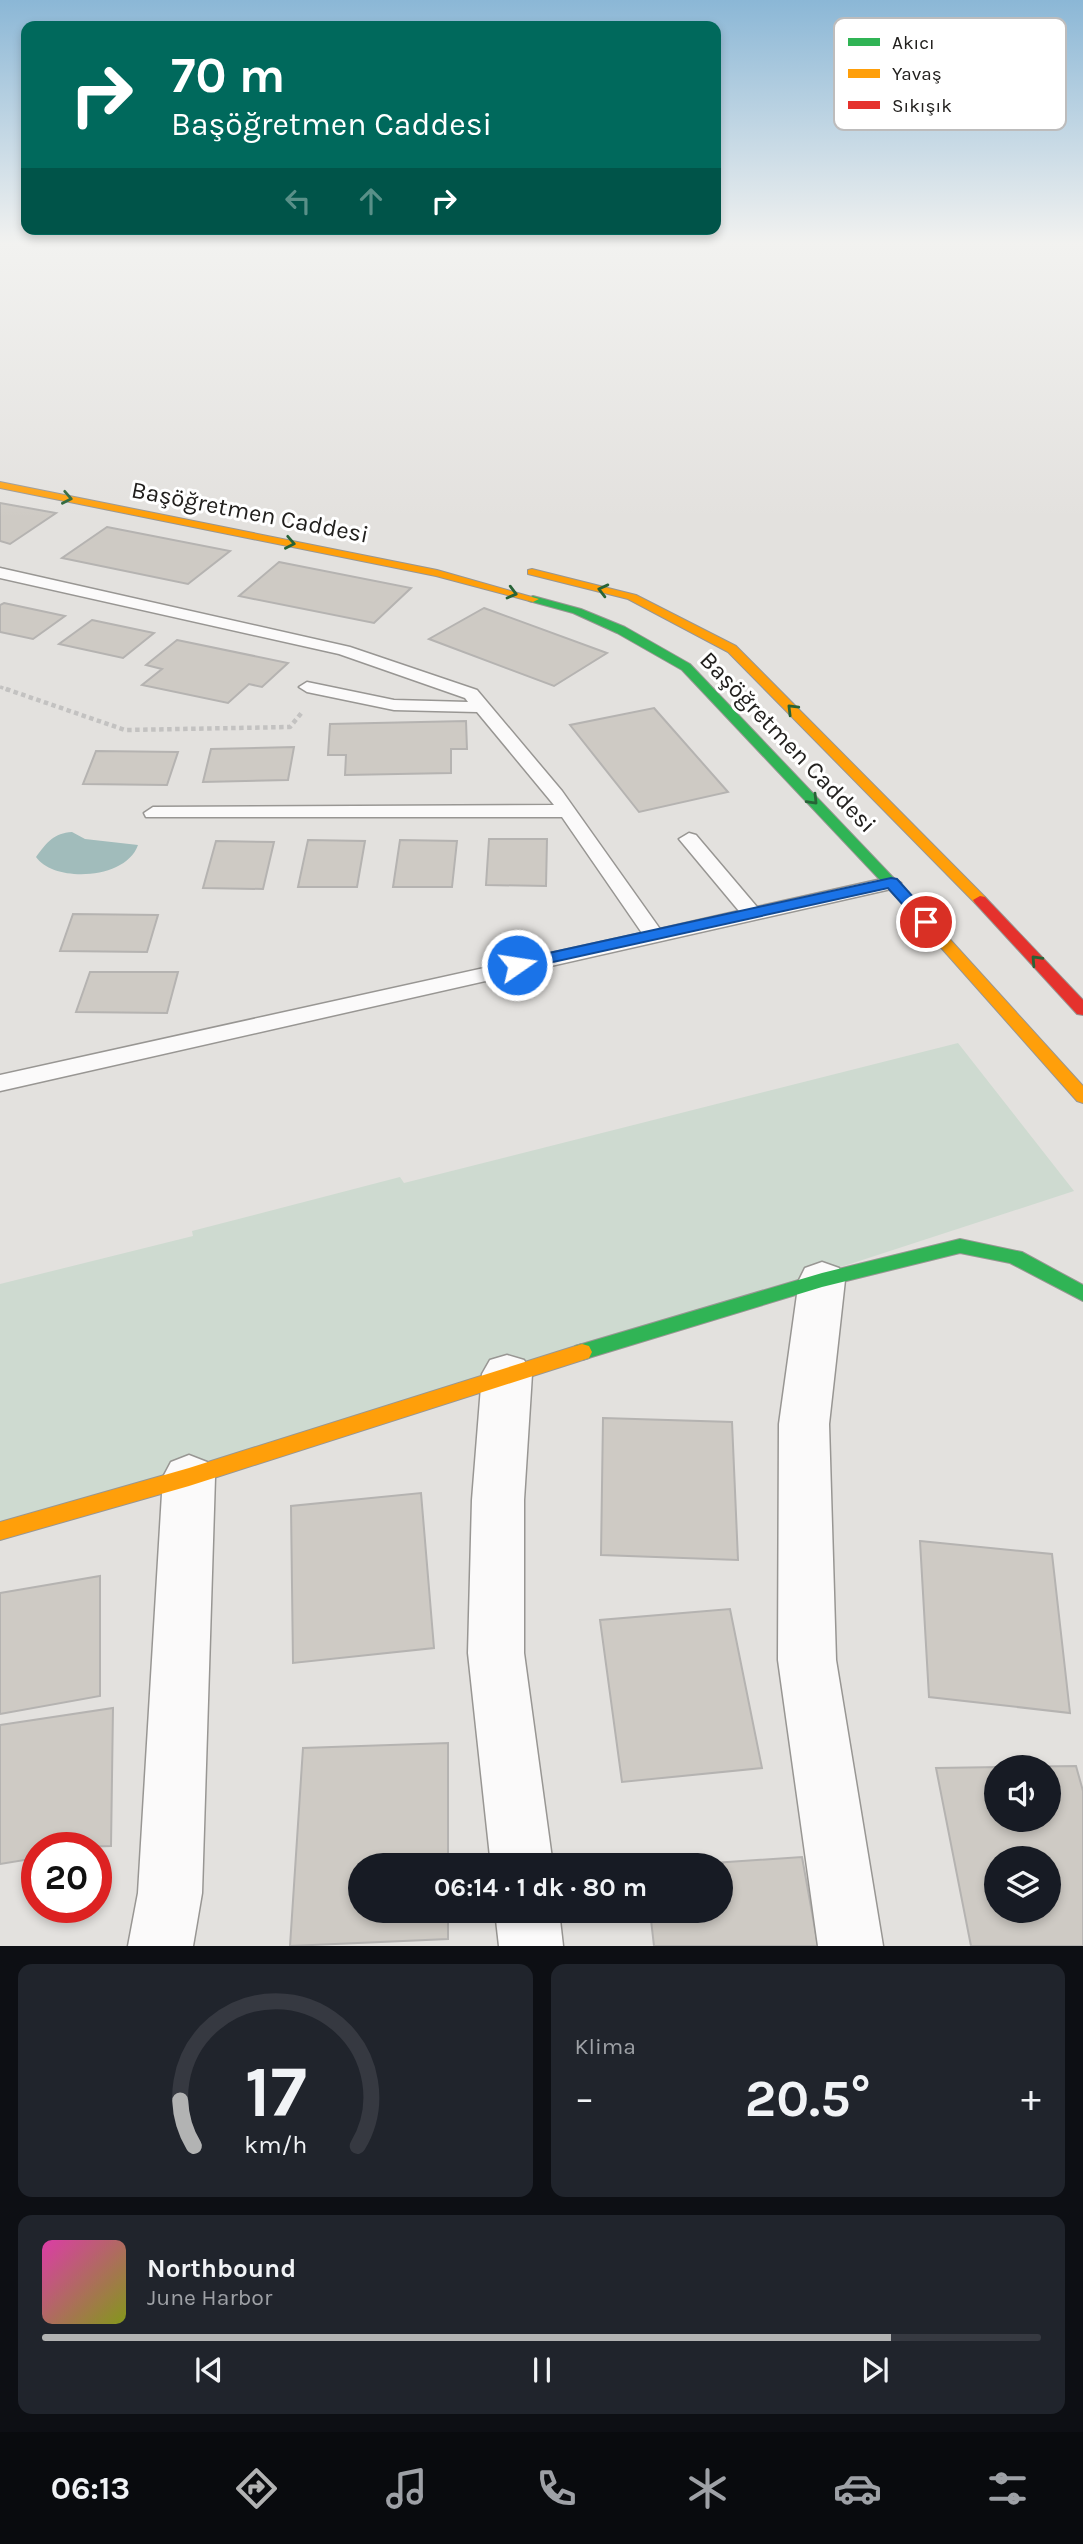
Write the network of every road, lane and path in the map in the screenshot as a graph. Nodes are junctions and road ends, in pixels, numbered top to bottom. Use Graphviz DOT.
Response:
graph roads {
  1 [pos="0,485"];
  2 [pos="513,568"];
  3 [pos="0,573"];
  4 [pos="0,687"];
  5 [pos="307,687"];
  6 [pos="482,707"];
  7 [pos="316,710"];
  8 [pos="568,811"];
  9 [pos="153,813"];
  10 [pos="689,839"];
  11 [pos="891,883"];
  12 [pos="751,912"];
  13 [pos="653,934"];
  14 [pos="1083,1010"];
  15 [pos="0,1083"];
  16 [pos="1083,1097"];
  17 [pos="822,1280"];
  18 [pos="1083,1294"];
  19 [pos="507,1374"];
  20 [pos="189,1476"];
  21 [pos="0,1531"];
  22 [pos="520,1853"];
  23 [pos="528,1923"];
  24 [pos="160,1945"];
  25 [pos="531,1945"];
  26 [pos="851,1945"];
  1 -- 11 [label="street, Başöğretmen Caddesi, one-way"];
  14 -- 2 [label="street, Başöğretmen Caddesi, one-way"];
  3 -- 6 [label="lane"];
  4 -- 7 [label="path"];
  5 -- 6 [label="lane"];
  6 -- 8 [label="lane"];
  8 -- 9 [label="lane"];
  8 -- 13 [label="lane"];
  10 -- 12 [label="lane"];
  11 -- 12 [label="lane"];
  11 -- 16 [label="street, Başöğretmen Caddesi"];
  12 -- 13 [label="lane"];
  13 -- 15 [label="lane"];
  17 -- 18 [label="street"];
  17 -- 19 [label="street"];
  17 -- 26 [label="street"];
  19 -- 20 [label="street"];
  19 -- 22 [label="street"];
  20 -- 21 [label="street"];
  20 -- 24 [label="street"];
  23 -- 25 [label="street"];
}
